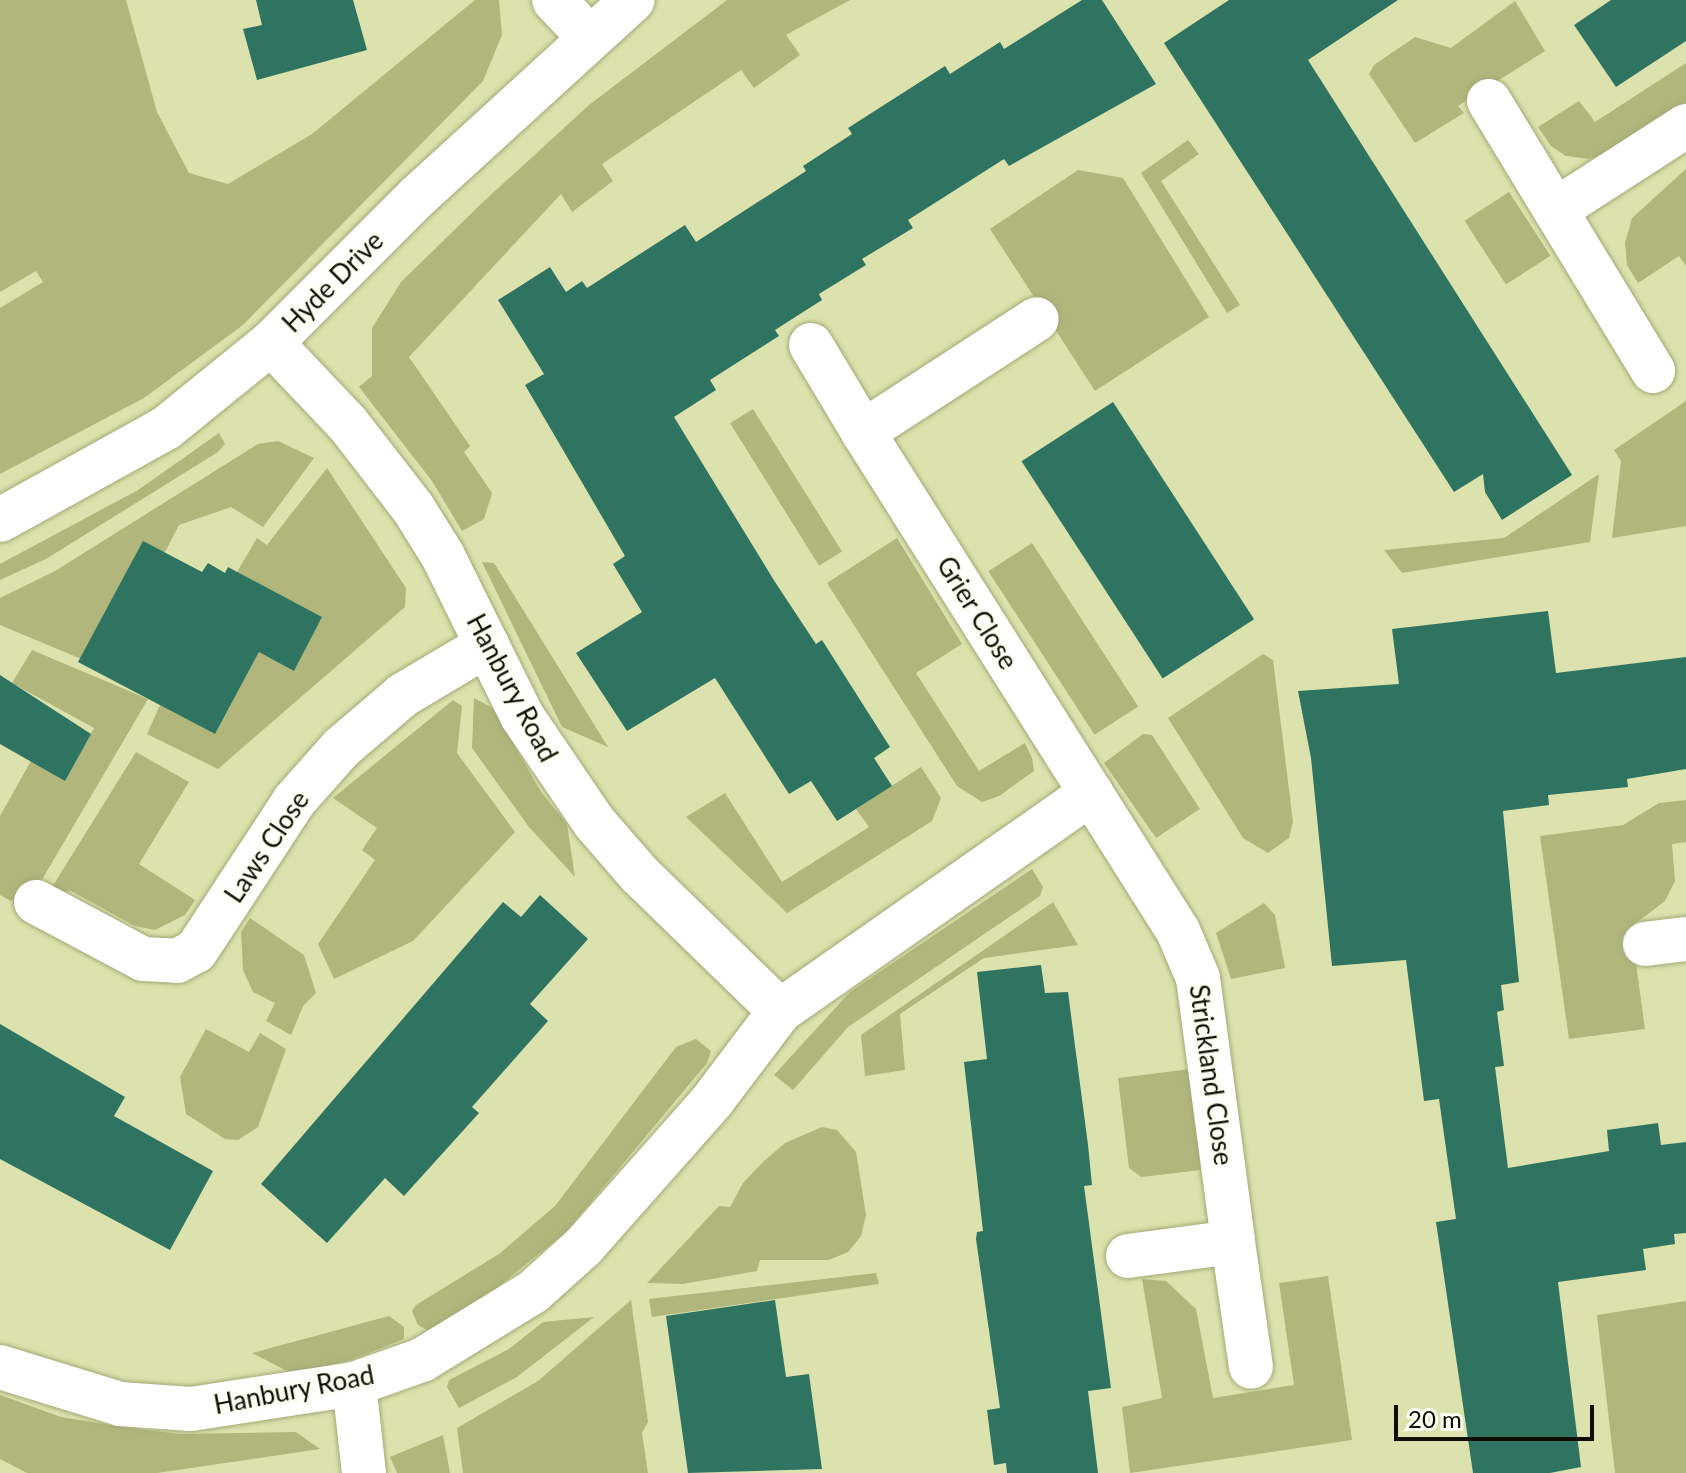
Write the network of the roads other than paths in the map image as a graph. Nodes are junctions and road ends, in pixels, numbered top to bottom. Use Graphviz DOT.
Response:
graph roads {
  1 [pos="554,0"];
  2 [pos="633,0"];
  3 [pos="588,36"];
  4 [pos="1489,101"];
  5 [pos="1686,126"];
  6 [pos="1557,209"];
  7 [pos="1037,319"];
  8 [pos="271,343"];
  9 [pos="811,345"];
  10 [pos="1653,371"];
  11 [pos="863,432"];
  12 [pos="0,520"];
  13 [pos="487,645"];
  14 [pos="1091,793"];
  15 [pos="36,902"];
  16 [pos="780,1011"];
  17 [pos="1233,1242"];
  18 [pos="1128,1256"];
  19 [pos="0,1367"];
  20 [pos="1251,1367"];
  21 [pos="354,1384"];
  22 [pos="364,1473"];
  1 -- 3 [label="street"];
  2 -- 3 [label="street, Hyde Drive"];
  3 -- 8 [label="street, Hyde Drive"];
  4 -- 6 [label="street"];
  5 -- 6 [label="street"];
  6 -- 10 [label="street"];
  7 -- 11 [label="street"];
  8 -- 12 [label="street, Hyde Drive"];
  8 -- 13 [label="street, Hanbury Road"];
  9 -- 11 [label="street, Grier Close"];
  11 -- 14 [label="street, Grier Close"];
  13 -- 15 [label="street, Laws Close"];
  13 -- 16 [label="street, Hanbury Road"];
  14 -- 16 [label="street, Hanbury Road"];
  14 -- 17 [label="street, Strickland Close"];
  16 -- 21 [label="street, Hanbury Road"];
  17 -- 18 [label="street"];
  17 -- 20 [label="street, Strickland Close"];
  19 -- 21 [label="street, Hanbury Road"];
  21 -- 22 [label="street"];
}
